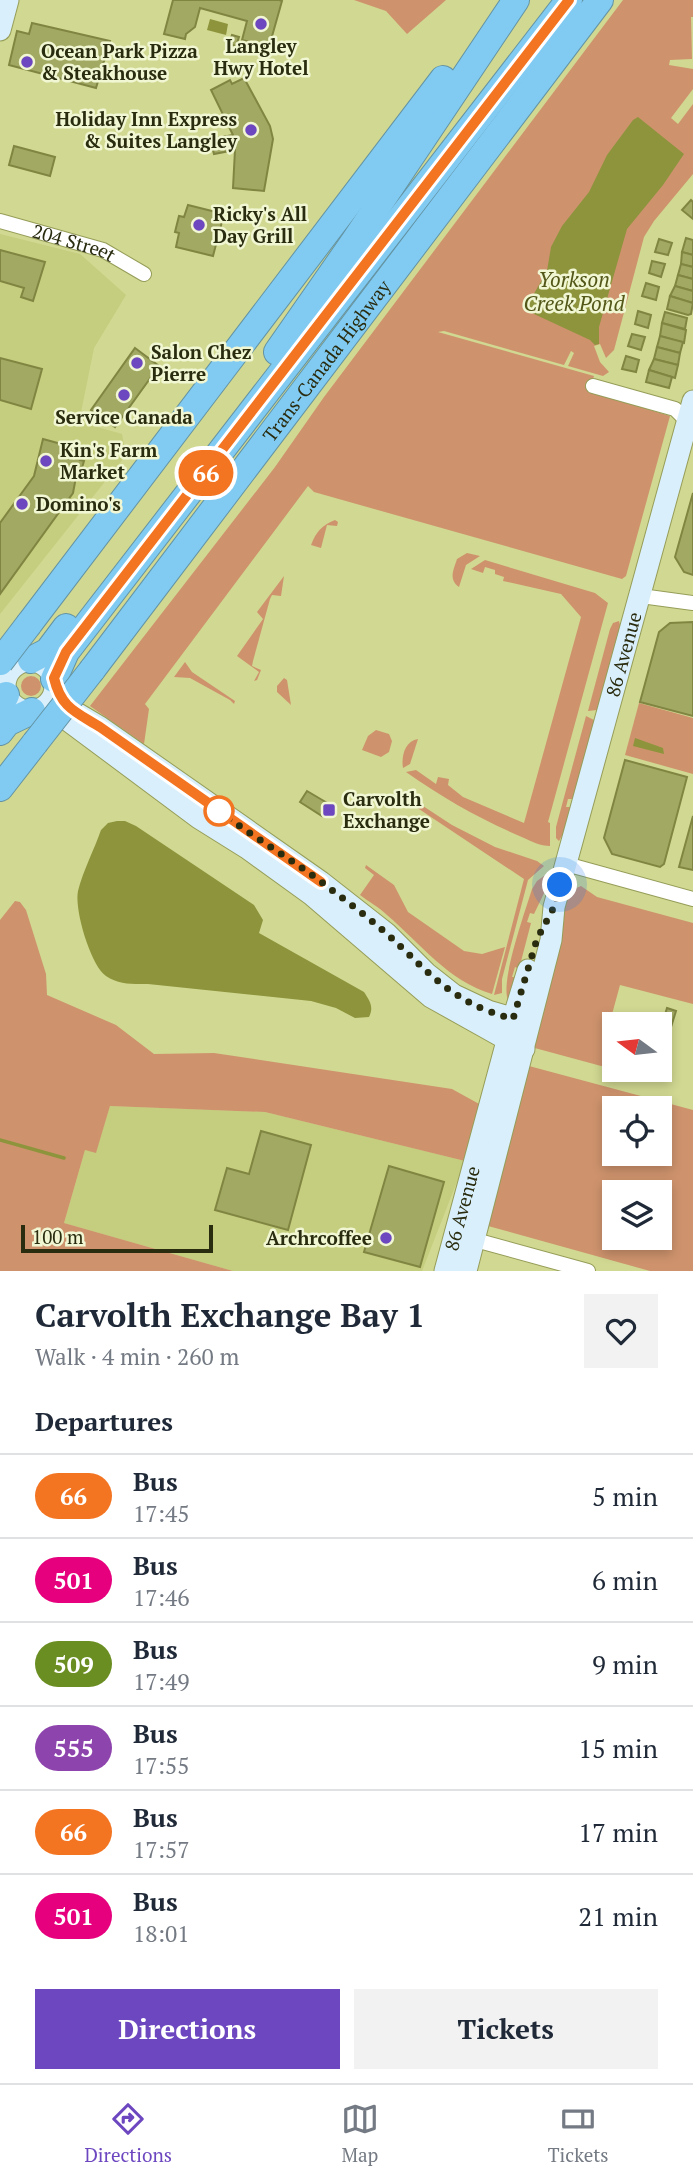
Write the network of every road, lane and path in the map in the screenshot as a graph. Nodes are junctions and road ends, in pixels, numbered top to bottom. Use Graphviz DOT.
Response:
graph roads {
  1 [pos="9,0"];
  2 [pos="503,0"];
  3 [pos="516,0"];
  4 [pos="569,0"];
  5 [pos="600,0"];
  6 [pos="0,30"];
  7 [pos="0,221"];
  8 [pos="144,274"];
  9 [pos="593,386"];
  10 [pos="693,401"];
  11 [pos="690,423"];
  12 [pos="641,596"];
  13 [pos="693,603"];
  14 [pos="0,649"];
  15 [pos="9,675"];
  16 [pos="55,681"];
  17 [pos="36,710"];
  18 [pos="0,732"];
  19 [pos="0,788"];
  20 [pos="566,864"];
  21 [pos="693,899"];
  22 [pos="521,1021"];
  23 [pos="515,1045"];
  24 [pos="465,1237"];
  25 [pos="445,1271"];
  26 [pos="466,1271"];
  27 [pos="588,1271"];
  1 -- 6 [label="main road"];
  2 -- 15 [label="highway, bridge"];
  3 -- 15 [label="highway"];
  4 -- 16 [label="highway"];
  5 -- 19 [label="highway, Trans-Canada Highway, bridge"];
  7 -- 8 [label="street, 204 Street"];
  9 -- 11 [label="street"];
  10 -- 11 [label="main road, 86 Avenue"];
  11 -- 12 [label="main road, 86 Avenue"];
  12 -- 13 [label="street"];
  12 -- 20 [label="main road, 86 Avenue"];
  14 -- 15 [label="main road"];
  15 -- 16 [label="main road"];
  15 -- 17 [label="main road"];
  16 -- 17 [label="main road"];
  16 -- 22 [label="main road"];
  17 -- 18 [label="highway"];
  17 -- 23 [label="main road"];
  20 -- 21 [label="street"];
  20 -- 22 [label="main road, 86 Avenue"];
  22 -- 23 [label="main road, 86 Avenue"];
  23 -- 24 [label="main road, 86 Avenue"];
  24 -- 25 [label="main road, 86 Avenue"];
  24 -- 26 [label="main road, 86 Avenue"];
  24 -- 27 [label="street"];
}
